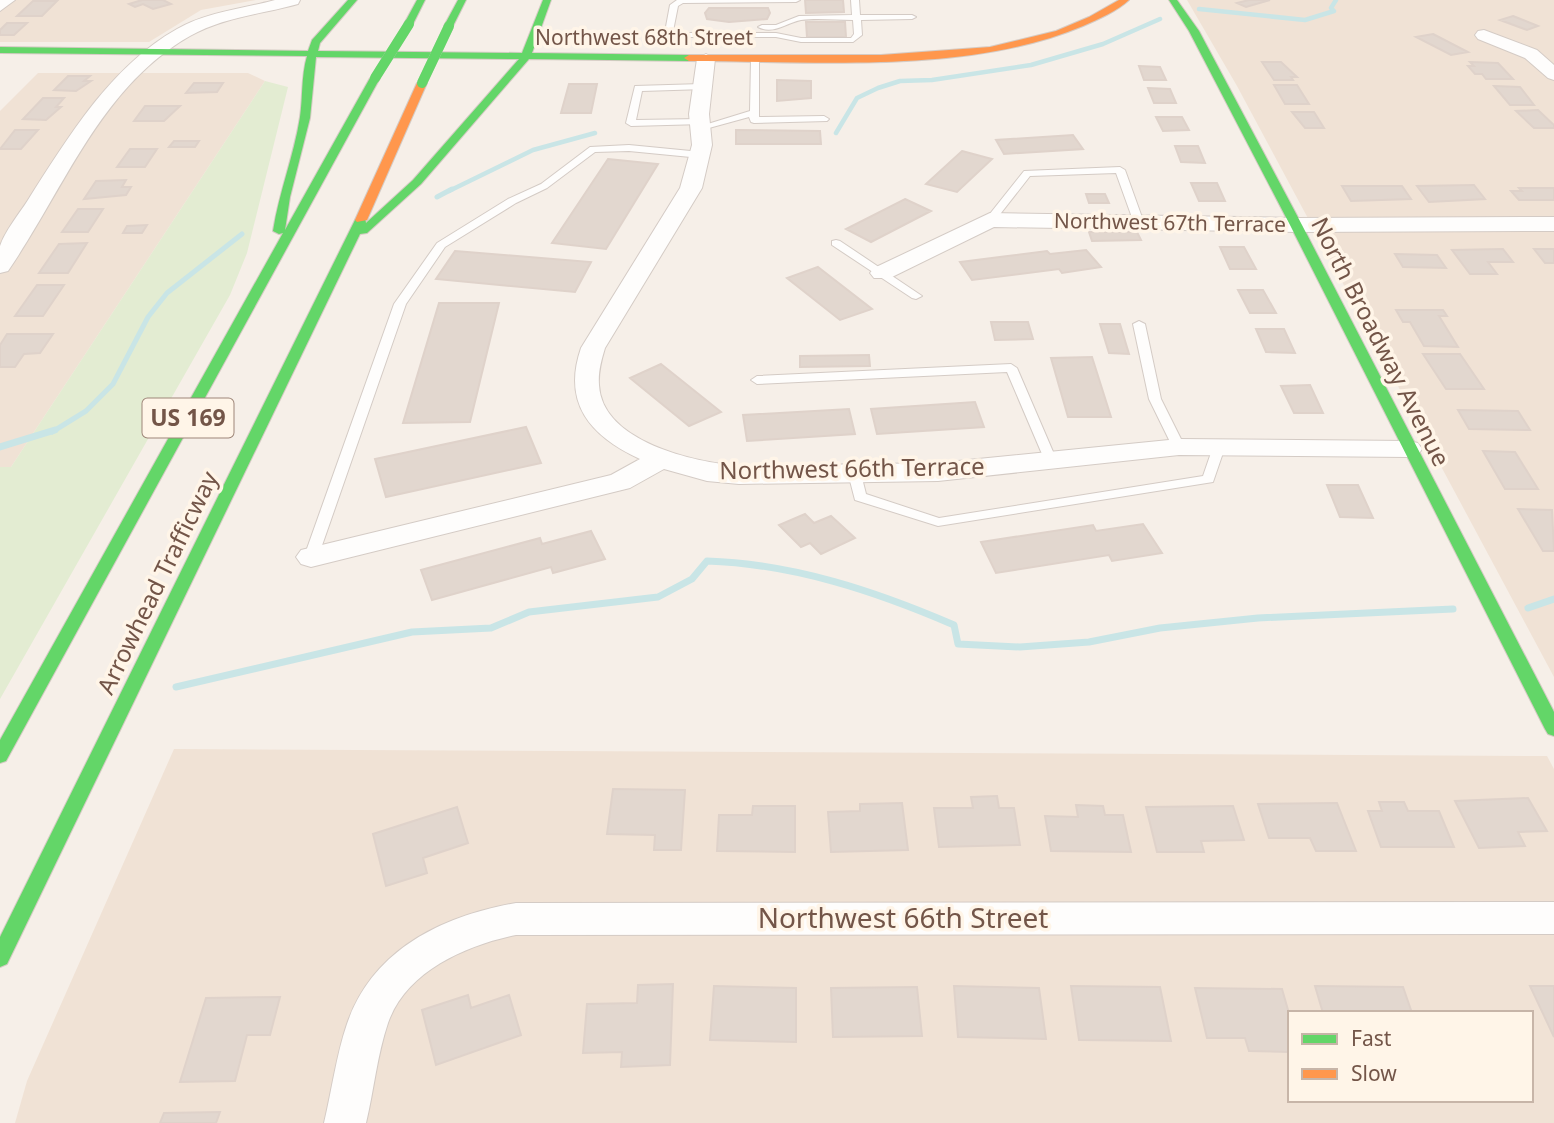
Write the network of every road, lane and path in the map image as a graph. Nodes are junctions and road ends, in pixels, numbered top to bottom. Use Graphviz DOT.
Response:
graph roads {
  1 [pos="7,0"];
  2 [pos="354,0"];
  3 [pos="421,0"];
  4 [pos="462,0"];
  5 [pos="547,0"];
  6 [pos="796,0"];
  7 [pos="855,0"];
  8 [pos="1125,0"];
  9 [pos="278,1"];
  10 [pos="1153,1"];
  11 [pos="1174,3"];
  12 [pos="0,6"];
  13 [pos="857,17"];
  14 [pos="912,17"];
  15 [pos="799,18"];
  16 [pos="669,26"];
  17 [pos="1484,34"];
  18 [pos="681,35"];
  19 [pos="801,40"];
  20 [pos="0,50"];
  21 [pos="150,55"];
  22 [pos="311,56"];
  23 [pos="524,58"];
  24 [pos="674,59"];
  25 [pos="706,59"];
  26 [pos="755,59"];
  27 [pos="801,59"];
  28 [pos="0,62"];
  29 [pos="1554,74"];
  30 [pos="702,88"];
  31 [pos="755,112"];
  32 [pos="824,120"];
  33 [pos="700,125"];
  34 [pos="701,155"];
  35 [pos="990,220"];
  36 [pos="1139,223"];
  37 [pos="1554,224"];
  38 [pos="1296,225"];
  39 [pos="351,242"];
  40 [pos="836,243"];
  41 [pos="275,262"];
  42 [pos="0,266"];
  43 [pos="882,273"];
  44 [pos="916,296"];
  45 [pos="1139,324"];
  46 [pos="757,380"];
  47 [pos="1179,447"];
  48 [pos="1219,447"];
  49 [pos="1408,449"];
  50 [pos="661,459"];
  51 [pos="1051,461"];
  52 [pos="855,473"];
  53 [pos="311,557"];
  54 [pos="1554,729"];
  55 [pos="0,756"];
  56 [pos="1554,918"];
  57 [pos="0,958"];
  58 [pos="345,1123"];
  1 -- 12 [label="street"];
  2 -- 22 [label="main road"];
  3 -- 41 [label="main road, Arrowhead Trafficway / US 169, bridge"];
  4 -- 39 [label="main road, Arrowhead Trafficway / US 169, bridge"];
  5 -- 23 [label="main road"];
  6 -- 15 [label="lane"];
  6 -- 16 [label="lane"];
  7 -- 13 [label="lane"];
  8 -- 27 [label="main road, Northwest 68th Street"];
  9 -- 21 [label="street"];
  10 -- 11 [label="main road, North Broadway Avenue"];
  11 -- 38 [label="main road, North Broadway Avenue"];
  13 -- 14 [label="lane"];
  13 -- 15 [label="lane"];
  13 -- 19 [label="lane"];
  15 -- 16 [label="lane"];
  15 -- 19 [label="lane"];
  16 -- 18 [label="lane"];
  17 -- 29 [label="street"];
  18 -- 19 [label="lane"];
  18 -- 24 [label="lane"];
  19 -- 27 [label="lane"];
  20 -- 21 [label="main road, Northwest 68th Street"];
  21 -- 22 [label="main road, Northwest 68th Street"];
  21 -- 28 [label="main road, Northwest 68th Street"];
  21 -- 42 [label="street"];
  22 -- 23 [label="main road, Northwest 68th Street"];
  22 -- 41 [label="main road"];
  23 -- 24 [label="main road, Northwest 68th Street"];
  23 -- 39 [label="main road"];
  24 -- 25 [label="main road, Northwest 68th Street"];
  25 -- 26 [label="main road, Northwest 68th Street"];
  25 -- 30 [label="street, Northwest 66th Terrace"];
  26 -- 27 [label="main road, Northwest 68th Street"];
  26 -- 31 [label="lane"];
  30 -- 33 [label="street, Northwest 66th Terrace"];
  30 -- 33 [label="lane"];
  31 -- 32 [label="lane"];
  31 -- 33 [label="lane"];
  33 -- 34 [label="street, Northwest 66th Terrace"];
  34 -- 50 [label="street, Northwest 66th Terrace"];
  34 -- 53 [label="lane"];
  35 -- 36 [label="street, Northwest 67th Terrace"];
  35 -- 36 [label="lane"];
  35 -- 43 [label="street, Northwest 67th Terrace"];
  36 -- 38 [label="street, Northwest 67th Terrace"];
  37 -- 38 [label="street, Northwest 67th Terrace"];
  38 -- 49 [label="main road, North Broadway Avenue"];
  39 -- 57 [label="main road, Arrowhead Trafficway / US 169"];
  40 -- 43 [label="lane"];
  41 -- 55 [label="main road, Arrowhead Trafficway / US 169"];
  43 -- 44 [label="lane"];
  45 -- 47 [label="lane"];
  46 -- 51 [label="lane"];
  47 -- 48 [label="street, Northwest 66th Terrace"];
  47 -- 51 [label="street, Northwest 66th Terrace"];
  48 -- 49 [label="street, Northwest 66th Terrace"];
  48 -- 52 [label="lane"];
  49 -- 54 [label="main road, North Broadway Avenue"];
  50 -- 52 [label="street, Northwest 66th Terrace"];
  50 -- 53 [label="street"];
  51 -- 52 [label="street, Northwest 66th Terrace"];
  56 -- 58 [label="street, Northwest 66th Street"];
}
